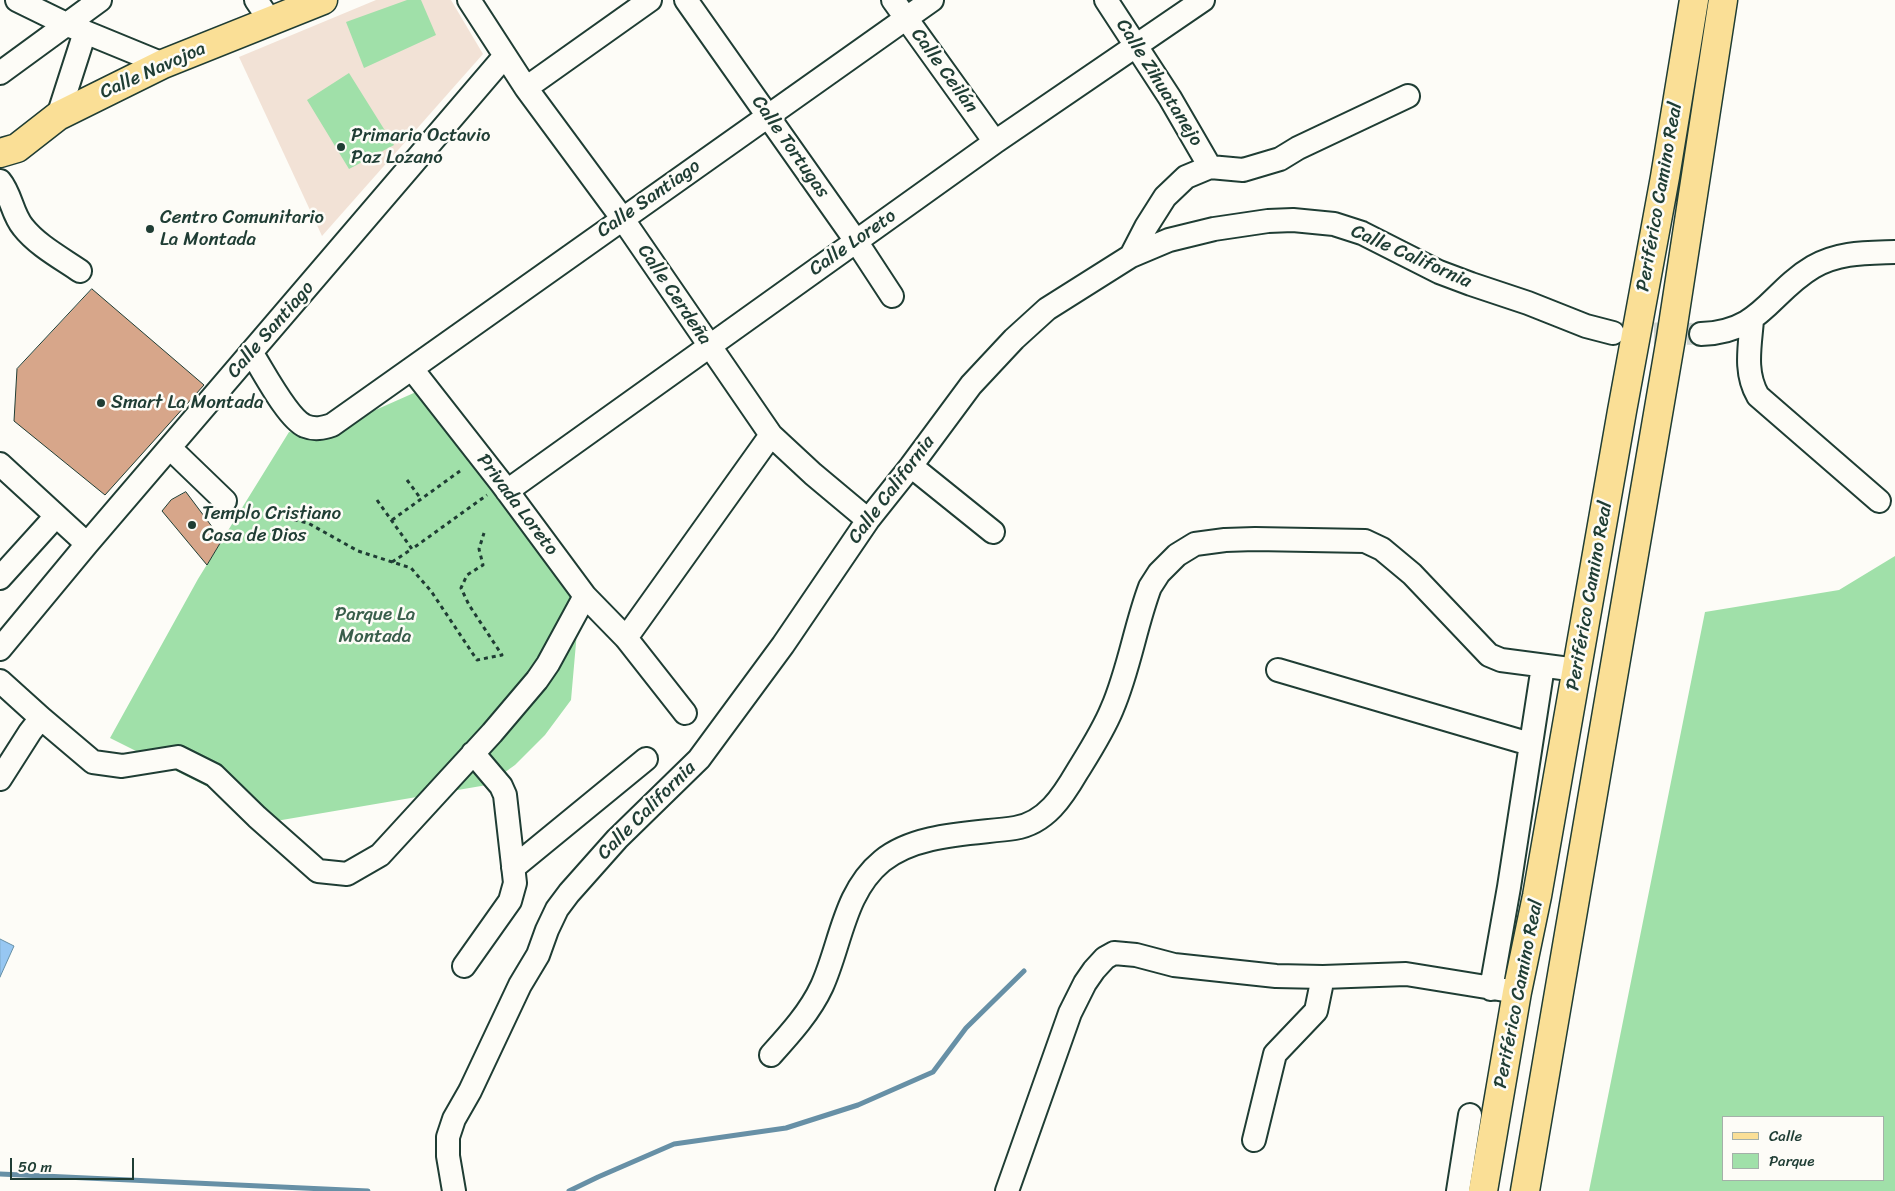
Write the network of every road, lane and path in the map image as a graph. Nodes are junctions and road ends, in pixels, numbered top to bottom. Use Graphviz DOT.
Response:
graph roads {
  1 [pos="17,0"];
  2 [pos="100,0"];
  3 [pos="323,0"];
  4 [pos="469,0"];
  5 [pos="650,0"];
  6 [pos="686,0"];
  7 [pos="893,0"];
  8 [pos="932,0"];
  9 [pos="1106,0"];
  10 [pos="1203,0"];
  11 [pos="1694,0"];
  12 [pos="1723,0"];
  13 [pos="263,11"];
  14 [pos="906,18"];
  15 [pos="76,28"];
  16 [pos="1137,44"];
  17 [pos="504,57"];
  18 [pos="164,64"];
  19 [pos="0,73"];
  20 [pos="526,88"];
  21 [pos="1408,96"];
  22 [pos="768,115"];
  23 [pos="58,116"];
  24 [pos="995,142"];
  25 [pos="9,151"];
  26 [pos="1210,168"];
  27 [pos="0,169"];
  28 [pos="0,181"];
  29 [pos="622,218"];
  30 [pos="856,241"];
  31 [pos="1895,252"];
  32 [pos="1131,256"];
  33 [pos="80,270"];
  34 [pos="892,296"];
  35 [pos="1752,320"];
  36 [pos="1613,333"];
  37 [pos="1701,334"];
  38 [pos="708,346"];
  39 [pos="252,352"];
  40 [pos="412,369"];
  41 [pos="771,435"];
  42 [pos="170,448"];
  43 [pos="0,464"];
  44 [pos="912,466"];
  45 [pos="460,471"];
  46 [pos="408,480"];
  47 [pos="504,488"];
  48 [pos="421,499"];
  49 [pos="377,500"];
  50 [pos="226,501"];
  51 [pos="1879,501"];
  52 [pos="56,516"];
  53 [pos="286,518"];
  54 [pos="392,520"];
  55 [pos="868,520"];
  56 [pos="994,532"];
  57 [pos="484,533"];
  58 [pos="87,544"];
  59 [pos="412,549"];
  60 [pos="392,562"];
  61 [pos="0,578"];
  62 [pos="585,596"];
  63 [pos="626,638"];
  64 [pos="0,649"];
  65 [pos="1542,666"];
  66 [pos="1278,670"];
  67 [pos="1577,670"];
  68 [pos="0,681"];
  69 [pos="685,713"];
  70 [pos="42,718"];
  71 [pos="1530,744"];
  72 [pos="473,753"];
  73 [pos="646,760"];
  74 [pos="0,779"];
  75 [pos="513,868"];
  76 [pos="1509,887"];
  77 [pos="1537,896"];
  78 [pos="464,966"];
  79 [pos="1323,977"];
  80 [pos="1491,989"];
  81 [pos="1517,992"];
  82 [pos="771,1055"];
  83 [pos="1470,1115"];
  84 [pos="1254,1140"];
  85 [pos="454,1191"];
  86 [pos="1007,1191"];
  87 [pos="1458,1191"];
  88 [pos="1483,1191"];
  89 [pos="1525,1191"];
  1 -- 15 [label="street"];
  2 -- 15 [label="street"];
  3 -- 13 [label="main road, Calle Navojoa"];
  4 -- 17 [label="street, Calle Cerdeña"];
  5 -- 20 [label="street"];
  6 -- 22 [label="street, Calle Tortugas"];
  7 -- 14 [label="street, Calle Ceilán"];
  8 -- 14 [label="street, Calle Santiago"];
  9 -- 16 [label="street, Calle Zihuatanejo"];
  10 -- 16 [label="street, Calle Loreto"];
  11 -- 67 [label="main road, Periférico Camino Real"];
  12 -- 89 [label="main road, Periférico Camino Real"];
  13 -- 18 [label="main road, Calle Navojoa"];
  14 -- 22 [label="street, Calle Santiago"];
  14 -- 24 [label="street, Calle Ceilán"];
  15 -- 18 [label="street"];
  15 -- 19 [label="street"];
  15 -- 23 [label="street"];
  16 -- 24 [label="street, Calle Loreto"];
  16 -- 26 [label="street, Calle Zihuatanejo"];
  17 -- 20 [label="street, Calle Cerdeña"];
  17 -- 39 [label="street, Calle Santiago"];
  18 -- 23 [label="main road, Calle Navojoa"];
  20 -- 29 [label="street, Calle Cerdeña"];
  21 -- 26 [label="street"];
  22 -- 29 [label="street, Calle Santiago"];
  22 -- 30 [label="street, Calle Tortugas"];
  23 -- 25 [label="main road, Calle Navojoa"];
  24 -- 30 [label="street, Calle Loreto"];
  25 -- 27 [label="street, Calle Navojoa"];
  26 -- 32 [label="street"];
  28 -- 33 [label="street"];
  29 -- 38 [label="street, Calle Cerdeña"];
  29 -- 40 [label="street, Calle Santiago"];
  30 -- 34 [label="street, Calle Tortugas"];
  30 -- 38 [label="street, Calle Loreto"];
  31 -- 35 [label="street"];
  32 -- 36 [label="street, Calle California"];
  32 -- 44 [label="street, Calle California"];
  35 -- 37 [label="street"];
  35 -- 51 [label="street"];
  38 -- 41 [label="street, Calle Cerdeña"];
  38 -- 47 [label="street, Calle Loreto"];
  39 -- 40 [label="street, Calle Santiago"];
  39 -- 42 [label="street, Calle Santiago"];
  40 -- 47 [label="street, Privada Loreto"];
  41 -- 55 [label="street, Calle Cerdeña"];
  41 -- 63 [label="street"];
  42 -- 50 [label="street"];
  42 -- 58 [label="street, Calle Santiago"];
  43 -- 52 [label="street"];
  44 -- 55 [label="street, Calle California"];
  44 -- 56 [label="street"];
  45 -- 48 [label="path"];
  46 -- 48 [label="path"];
  47 -- 59 [label="path"];
  47 -- 62 [label="street, Privada Loreto"];
  48 -- 54 [label="path"];
  49 -- 54 [label="path"];
  52 -- 58 [label="street"];
  52 -- 61 [label="street"];
  53 -- 60 [label="path"];
  54 -- 59 [label="path"];
  55 -- 85 [label="street, Calle California"];
  57 -- 60 [label="path"];
  58 -- 64 [label="street, Calle Santiago"];
  59 -- 60 [label="path"];
  62 -- 63 [label="street, Privada Loreto"];
  62 -- 72 [label="street"];
  63 -- 69 [label="street, Privada Loreto"];
  65 -- 67 [label="street"];
  65 -- 71 [label="street"];
  65 -- 82 [label="street"];
  66 -- 71 [label="street"];
  67 -- 77 [label="main road, Periférico Camino Real"];
  68 -- 70 [label="street"];
  70 -- 72 [label="street"];
  70 -- 74 [label="street"];
  71 -- 76 [label="street"];
  72 -- 75 [label="street"];
  73 -- 75 [label="street"];
  75 -- 78 [label="street"];
  76 -- 77 [label="street"];
  76 -- 80 [label="street"];
  77 -- 81 [label="main road, Periférico Camino Real"];
  79 -- 80 [label="street"];
  79 -- 84 [label="street"];
  79 -- 86 [label="street"];
  80 -- 81 [label="street"];
  81 -- 88 [label="main road, Periférico Camino Real"];
  83 -- 87 [label="street"];
}
